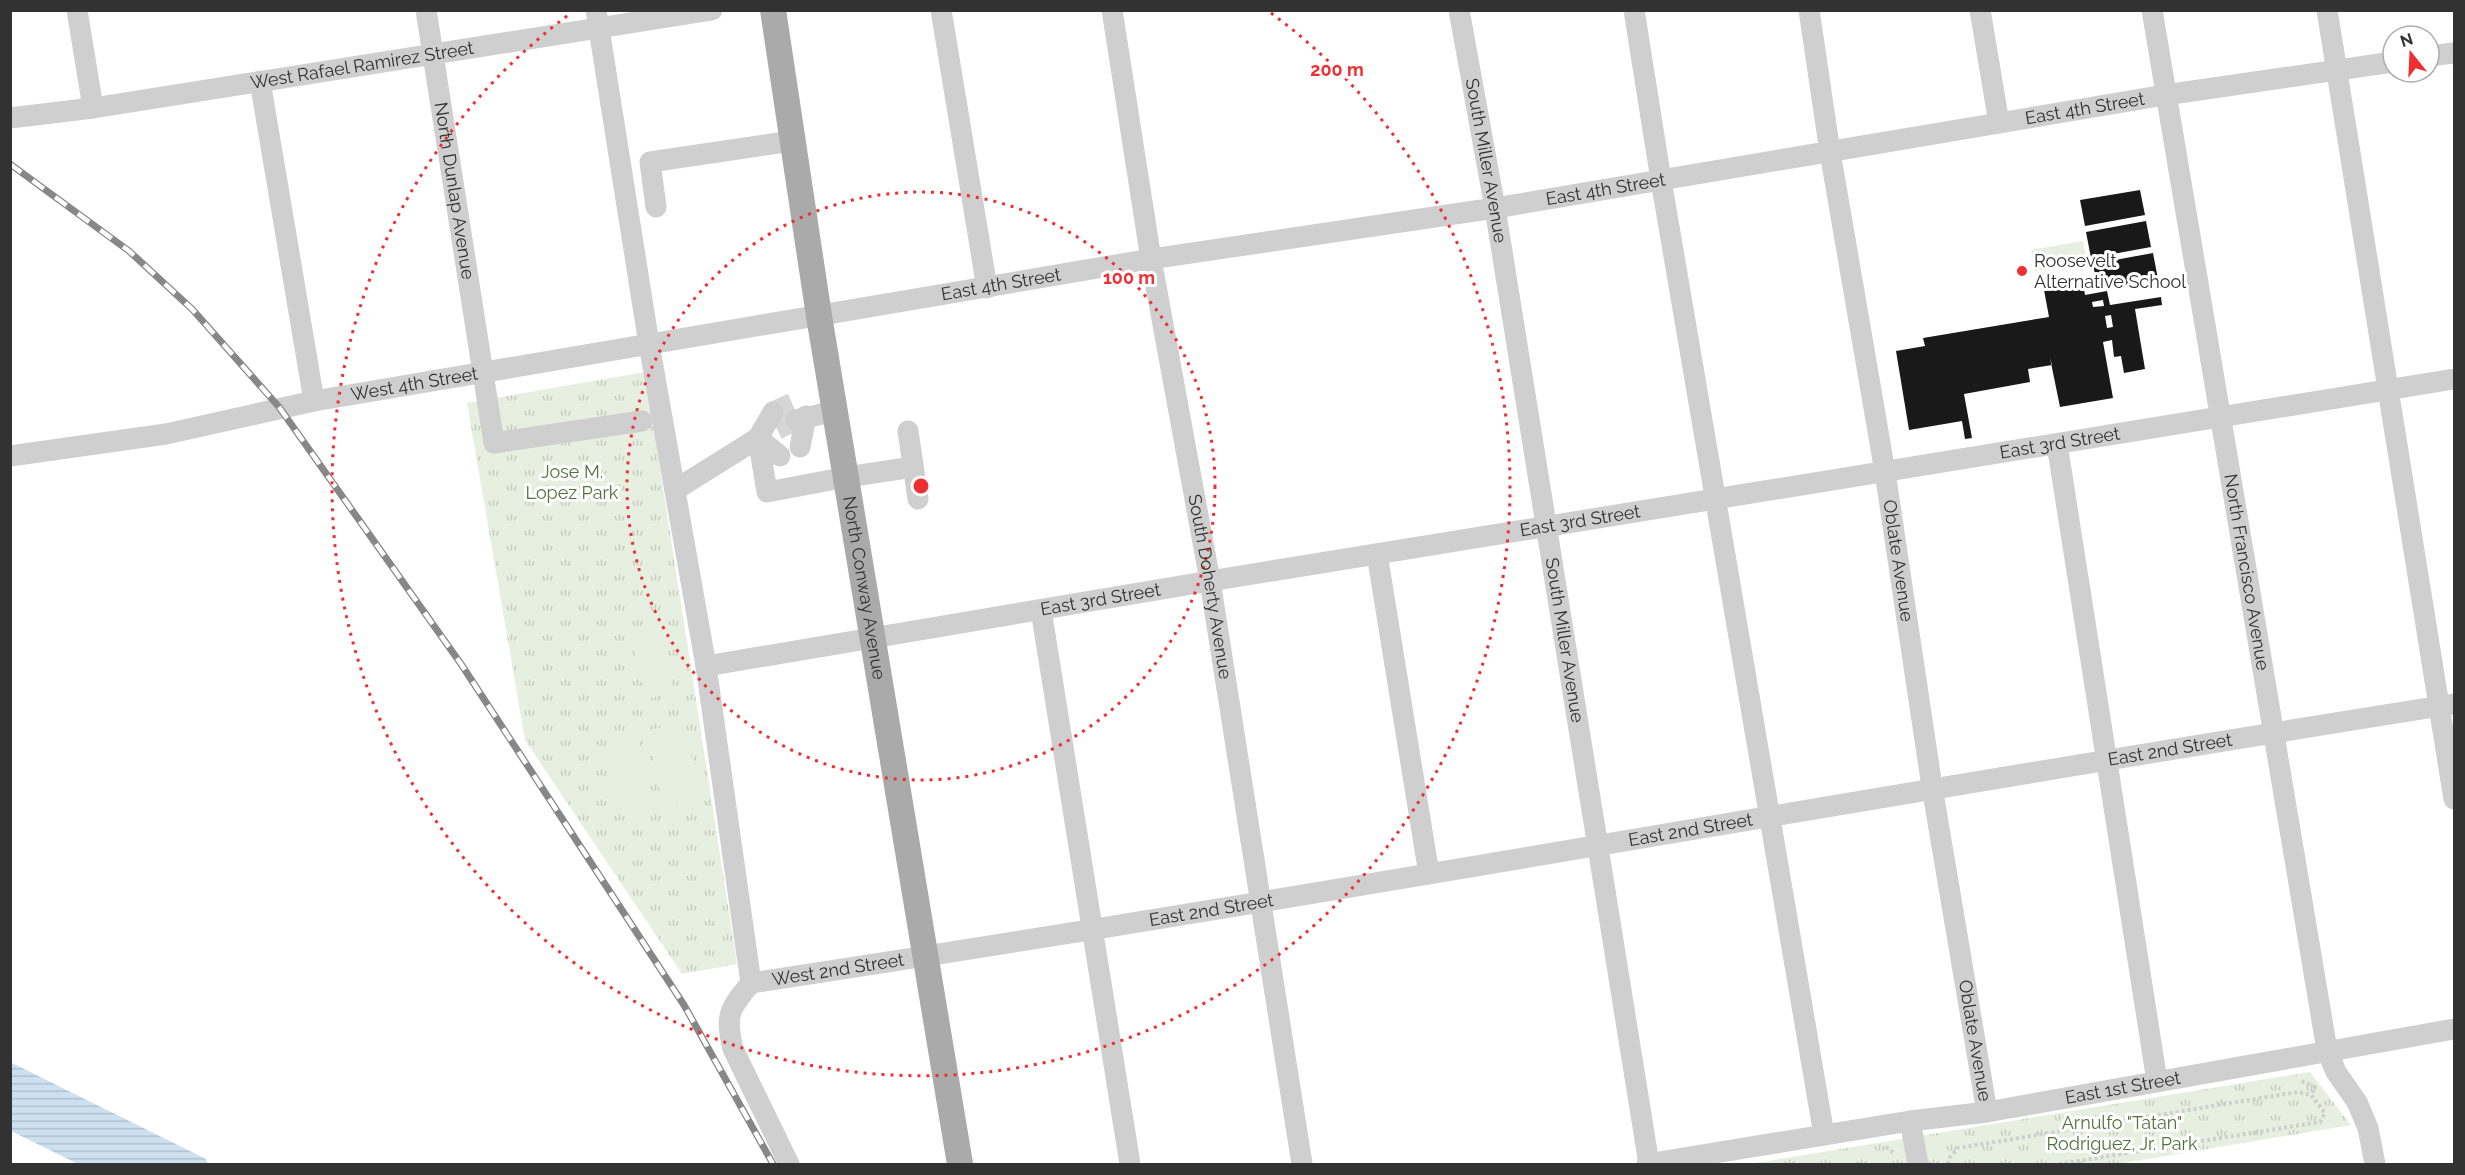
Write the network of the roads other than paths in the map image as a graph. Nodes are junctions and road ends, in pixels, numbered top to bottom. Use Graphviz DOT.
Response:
graph roads {
  1 [pos="77,10"];
  2 [pos="426,10"];
  3 [pos="712,10"];
  4 [pos="772,10"];
  5 [pos="941,10"];
  6 [pos="1112,10"];
  7 [pos="1459,10"];
  8 [pos="1634,10"];
  9 [pos="1809,10"];
  10 [pos="1980,10"];
  11 [pos="2152,10"];
  12 [pos="2327,10"];
  13 [pos="598,20"];
  14 [pos="434,55"];
  15 [pos="2381,64"];
  16 [pos="2337,70"];
  17 [pos="260,81"];
  18 [pos="2165,95"];
  19 [pos="93,108"];
  20 [pos="10,118"];
  21 [pos="1999,123"];
  22 [pos="792,141"];
  23 [pos="1830,152"];
  24 [pos="1660,180"];
  25 [pos="656,207"];
  26 [pos="1496,208"];
  27 [pos="1151,259"];
  28 [pos="987,288"];
  29 [pos="819,316"];
  30 [pos="649,344"];
  31 [pos="483,371"];
  32 [pos="2454,379"];
  33 [pos="2389,389"];
  34 [pos="314,400"];
  35 [pos="835,411"];
  36 [pos="2220,416"];
  37 [pos="642,421"];
  38 [pos="769,426"];
  39 [pos="908,431"];
  40 [pos="2057,444"];
  41 [pos="800,447"];
  42 [pos="10,456"];
  43 [pos="780,456"];
  44 [pos="913,467"];
  45 [pos="1885,472"];
  46 [pos="846,477"];
  47 [pos="675,490"];
  48 [pos="918,499"];
  49 [pos="1716,500"];
  50 [pos="1546,527"];
  51 [pos="1377,554"];
  52 [pos="1210,581"];
  53 [pos="1041,610"];
  54 [pos="873,638"];
  55 [pos="706,666"];
  56 [pos="2447,705"];
  57 [pos="2272,734"];
  58 [pos="2106,760"];
  59 [pos="1932,787"];
  60 [pos="2454,799"];
  61 [pos="1770,816"];
  62 [pos="1597,846"];
  63 [pos="1429,874"];
  64 [pos="1259,901"];
  65 [pos="1092,929"];
  66 [pos="927,956"];
  67 [pos="751,983"];
  68 [pos="2454,1029"];
  69 [pos="2327,1050"];
  70 [pos="2157,1081"];
  71 [pos="1987,1112"];
  72 [pos="1910,1121"];
  73 [pos="1824,1135"];
  74 [pos="789,1164"];
  75 [pos="960,1164"];
  76 [pos="1130,1164"];
  77 [pos="1302,1164"];
  78 [pos="1648,1164"];
  79 [pos="1918,1164"];
  80 [pos="2374,1164"];
  1 -- 19 [label="street"];
  2 -- 14 [label="street, North Dunlap Avenue"];
  3 -- 13 [label="street, West Rafael Ramirez Street"];
  4 -- 22 [label="main road, North Conway Avenue"];
  5 -- 28 [label="street"];
  6 -- 27 [label="street, South Doherty Avenue"];
  7 -- 26 [label="street, South Miller Avenue"];
  8 -- 24 [label="street"];
  9 -- 23 [label="street, Oblate Avenue"];
  10 -- 21 [label="street"];
  11 -- 18 [label="street, North Francisco Avenue"];
  12 -- 16 [label="street"];
  13 -- 14 [label="street, West Rafael Ramirez Street"];
  13 -- 30 [label="street"];
  14 -- 17 [label="street, West Rafael Ramirez Street"];
  14 -- 31 [label="street, North Dunlap Avenue"];
  15 -- 16 [label="street, East 4th Street"];
  16 -- 18 [label="street, East 4th Street"];
  16 -- 33 [label="street"];
  17 -- 19 [label="street, West Rafael Ramirez Street"];
  17 -- 34 [label="street"];
  18 -- 21 [label="street, East 4th Street"];
  18 -- 36 [label="street, North Francisco Avenue"];
  19 -- 20 [label="street, West Rafael Ramirez Street"];
  21 -- 23 [label="street, East 4th Street"];
  22 -- 25 [label="street"];
  22 -- 29 [label="main road, North Conway Avenue"];
  23 -- 24 [label="street, East 4th Street"];
  23 -- 45 [label="street, Oblate Avenue"];
  24 -- 26 [label="street, East 4th Street"];
  24 -- 49 [label="street"];
  26 -- 27 [label="street, East 4th Street"];
  26 -- 50 [label="street, South Miller Avenue"];
  27 -- 28 [label="street, East 4th Street"];
  27 -- 52 [label="street, South Doherty Avenue"];
  28 -- 29 [label="street, East 4th Street"];
  29 -- 30 [label="street, West 4th Street"];
  29 -- 35 [label="main road, North Conway Avenue"];
  30 -- 31 [label="street, West 4th Street"];
  30 -- 47 [label="street"];
  31 -- 34 [label="street, West 4th Street"];
  31 -- 37 [label="street, North Dunlap Avenue"];
  32 -- 33 [label="street, East 3rd Street"];
  33 -- 36 [label="street, East 3rd Street"];
  33 -- 56 [label="street"];
  34 -- 42 [label="street, West 4th Street"];
  35 -- 41 [label="street"];
  35 -- 46 [label="main road, North Conway Avenue"];
  36 -- 40 [label="street, East 3rd Street"];
  36 -- 57 [label="street, North Francisco Avenue"];
  38 -- 43 [label="street"];
  38 -- 46 [label="street"];
  38 -- 47 [label="street"];
  39 -- 44 [label="street"];
  40 -- 45 [label="street, East 3rd Street"];
  40 -- 58 [label="street"];
  44 -- 46 [label="street"];
  44 -- 48 [label="street"];
  45 -- 49 [label="street, East 3rd Street"];
  45 -- 59 [label="street, Oblate Avenue"];
  46 -- 54 [label="main road, North Conway Avenue"];
  47 -- 55 [label="street"];
  49 -- 50 [label="street, East 3rd Street"];
  49 -- 61 [label="street"];
  50 -- 51 [label="street, East 3rd Street"];
  50 -- 62 [label="street, South Miller Avenue"];
  51 -- 52 [label="street, East 3rd Street"];
  51 -- 63 [label="street"];
  52 -- 53 [label="street, East 3rd Street"];
  52 -- 64 [label="street, South Doherty Avenue"];
  53 -- 54 [label="street, East 3rd Street"];
  53 -- 65 [label="street"];
  54 -- 55 [label="street, East 3rd Street"];
  54 -- 66 [label="main road, North Conway Avenue"];
  55 -- 67 [label="street"];
  56 -- 57 [label="street, East 2nd Street"];
  56 -- 60 [label="street"];
  57 -- 58 [label="street, East 2nd Street"];
  57 -- 69 [label="street, North Francisco Avenue"];
  58 -- 59 [label="street, East 2nd Street"];
  58 -- 70 [label="street"];
  59 -- 61 [label="street, East 2nd Street"];
  59 -- 71 [label="street, Oblate Avenue"];
  61 -- 62 [label="street, East 2nd Street"];
  61 -- 73 [label="street"];
  62 -- 63 [label="street, East 2nd Street"];
  62 -- 78 [label="street, South Miller Avenue"];
  63 -- 64 [label="street, East 2nd Street"];
  64 -- 65 [label="street, East 2nd Street"];
  64 -- 77 [label="street, South Doherty Avenue"];
  65 -- 66 [label="street, East 2nd Street"];
  65 -- 76 [label="street"];
  66 -- 67 [label="street, West 2nd Street"];
  66 -- 75 [label="main road, North Conway Avenue"];
  67 -- 74 [label="street"];
  68 -- 69 [label="street, East 1st Street"];
  69 -- 70 [label="street, East 1st Street"];
  69 -- 80 [label="street, North Francisco Avenue"];
  70 -- 71 [label="street, East 1st Street"];
  71 -- 72 [label="street, East 1st Street"];
  72 -- 73 [label="street, East 1st Street"];
  72 -- 79 [label="street"];
  73 -- 78 [label="street, East 1st Street"];
}
